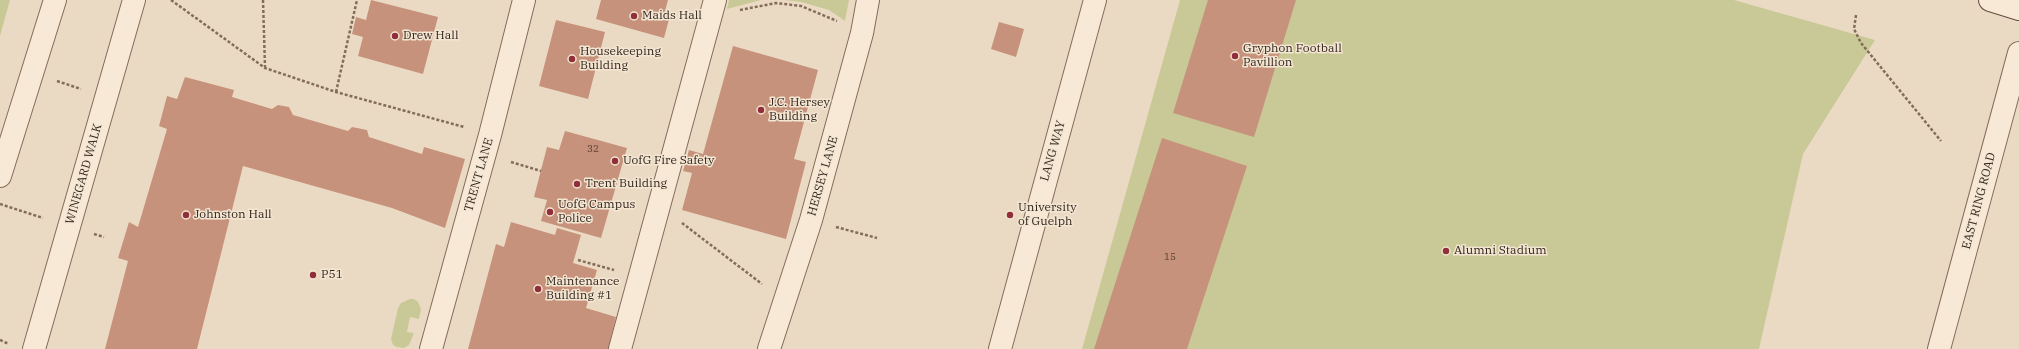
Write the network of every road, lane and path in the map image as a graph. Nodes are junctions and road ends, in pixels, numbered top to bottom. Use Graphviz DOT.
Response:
graph roads {
  1 [pos="55,0"];
  2 [pos="134,0"];
  3 [pos="171,0"];
  4 [pos="263,0"];
  5 [pos="357,0"];
  6 [pos="524,0"];
  7 [pos="715,0"];
  8 [pos="868,0"];
  9 [pos="1095,0"];
  10 [pos="1990,0"];
  11 [pos="2019,9"];
  12 [pos="1856,15"];
  13 [pos="709,21"];
  14 [pos="862,33"];
  15 [pos="2019,53"];
  16 [pos="265,68"];
  17 [pos="32,73"];
  18 [pos="336,92"];
  19 [pos="106,96"];
  20 [pos="490,135"];
  21 [pos="1940,141"];
  22 [pos="506,161"];
  23 [pos="541,171"];
  24 [pos="0,176"];
  25 [pos="659,206"];
  26 [pos="810,220"];
  27 [pos="877,238"];
  28 [pos="578,260"];
  29 [pos="640,278"];
  30 [pos="784,301"];
  31 [pos="34,349"];
  32 [pos="431,349"];
  33 [pos="620,349"];
  34 [pos="769,349"];
  35 [pos="1000,349"];
  36 [pos="1939,349"];
  1 -- 17 [label="street"];
  2 -- 19 [label="street, WINEGARD WALK"];
  3 -- 16 [label="path"];
  4 -- 16 [label="path"];
  5 -- 18 [label="path"];
  6 -- 20 [label="street, TRENT LANE"];
  7 -- 13 [label="street"];
  8 -- 14 [label="street, HERSEY LANE"];
  9 -- 35 [label="street, LANG WAY"];
  10 -- 11 [label="street"];
  12 -- 21 [label="path"];
  13 -- 14 [label="path"];
  13 -- 25 [label="street"];
  14 -- 26 [label="street, HERSEY LANE"];
  15 -- 36 [label="street, EAST RING ROAD"];
  16 -- 18 [label="path"];
  17 -- 19 [label="path"];
  17 -- 24 [label="street"];
  18 -- 20 [label="path"];
  19 -- 31 [label="street, WINEGARD WALK"];
  20 -- 32 [label="street, TRENT LANE"];
  22 -- 23 [label="path"];
  25 -- 29 [label="street"];
  25 -- 30 [label="path"];
  26 -- 27 [label="path"];
  26 -- 30 [label="street, HERSEY LANE"];
  28 -- 29 [label="path"];
  29 -- 33 [label="street"];
  30 -- 34 [label="street, HERSEY LANE"];
}
